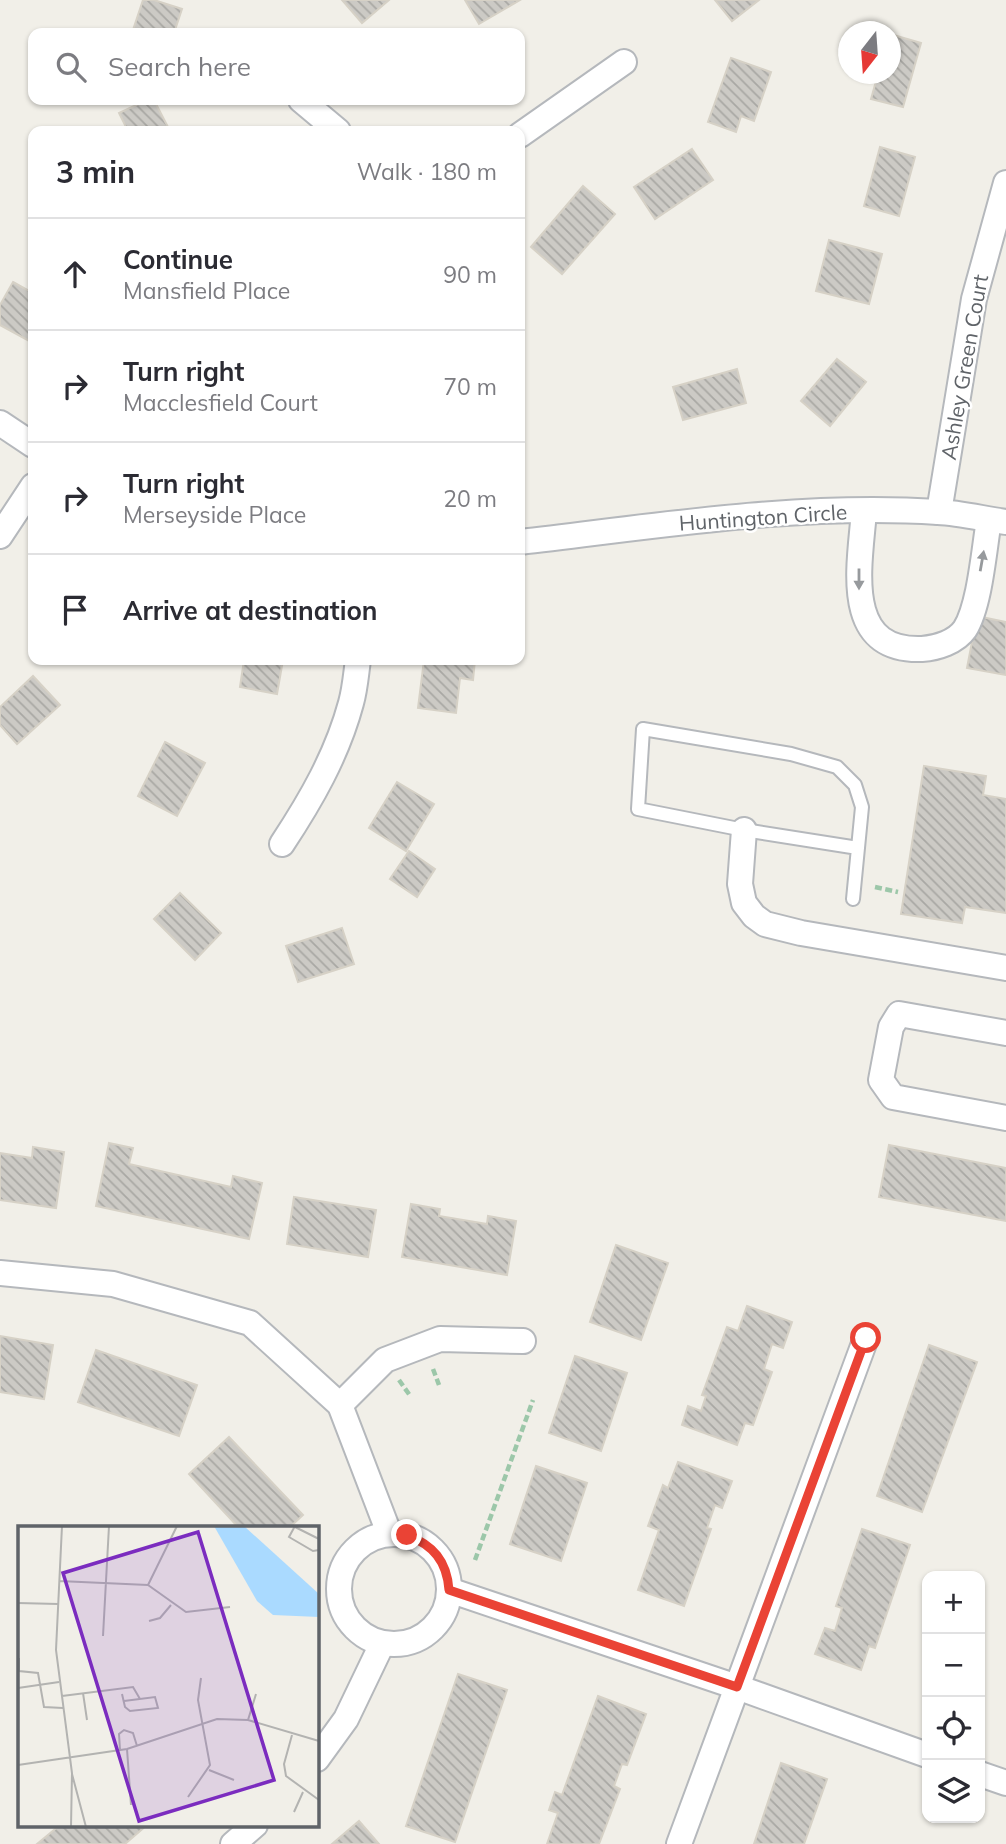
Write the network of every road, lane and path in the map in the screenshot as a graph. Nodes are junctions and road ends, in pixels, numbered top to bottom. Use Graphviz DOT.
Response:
graph roads {
  1 [pos="624,62"];
  2 [pos="307,105"];
  3 [pos="332,126"];
  4 [pos="525,131"];
  5 [pos="1006,183"];
  6 [pos="0,423"];
  7 [pos="28,442"];
  8 [pos="28,494"];
  9 [pos="864,511"];
  10 [pos="939,512"];
  11 [pos="998,521"];
  12 [pos="0,536"];
  13 [pos="525,541"];
  14 [pos="357,665"];
  15 [pos="744,830"];
  16 [pos="282,844"];
  17 [pos="858,848"];
  18 [pos="853,899"];
  19 [pos="1006,968"];
  20 [pos="1006,1033"];
  21 [pos="1006,1118"];
  22 [pos="0,1273"];
  23 [pos="866,1338"];
  24 [pos="523,1342"];
  25 [pos="533,1399"];
  26 [pos="340,1405"];
  27 [pos="389,1533"];
  28 [pos="475,1560"];
  29 [pos="449,1590"];
  30 [pos="383,1644"];
  31 [pos="737,1687"];
  32 [pos="922,1753"];
  33 [pos="318,1758"];
  34 [pos="985,1776"];
  35 [pos="1006,1783"];
  36 [pos="254,1826"];
  37 [pos="233,1844"];
  38 [pos="679,1844"];
  1 -- 4 [label="street"];
  2 -- 3 [label="street"];
  5 -- 10 [label="street, Ashley Green Court"];
  6 -- 7 [label="street"];
  8 -- 12 [label="street"];
  9 -- 10 [label="street, Huntington Circle"];
  9 -- 11 [label="street, one-way"];
  9 -- 13 [label="street, Huntington Circle"];
  10 -- 11 [label="street, Huntington Circle"];
  14 -- 16 [label="street"];
  15 -- 17 [label="lane"];
  15 -- 17 [label="lane"];
  15 -- 19 [label="street"];
  17 -- 18 [label="lane"];
  20 -- 21 [label="street"];
  22 -- 26 [label="street"];
  23 -- 31 [label="street"];
  24 -- 26 [label="street"];
  25 -- 28 [label="path"];
  26 -- 27 [label="street"];
  27 -- 29 [label="street"];
  27 -- 30 [label="street"];
  29 -- 30 [label="street"];
  29 -- 31 [label="street"];
  30 -- 33 [label="street"];
  31 -- 32 [label="street"];
  31 -- 38 [label="street"];
  34 -- 35 [label="street"];
  36 -- 37 [label="street"];
}
